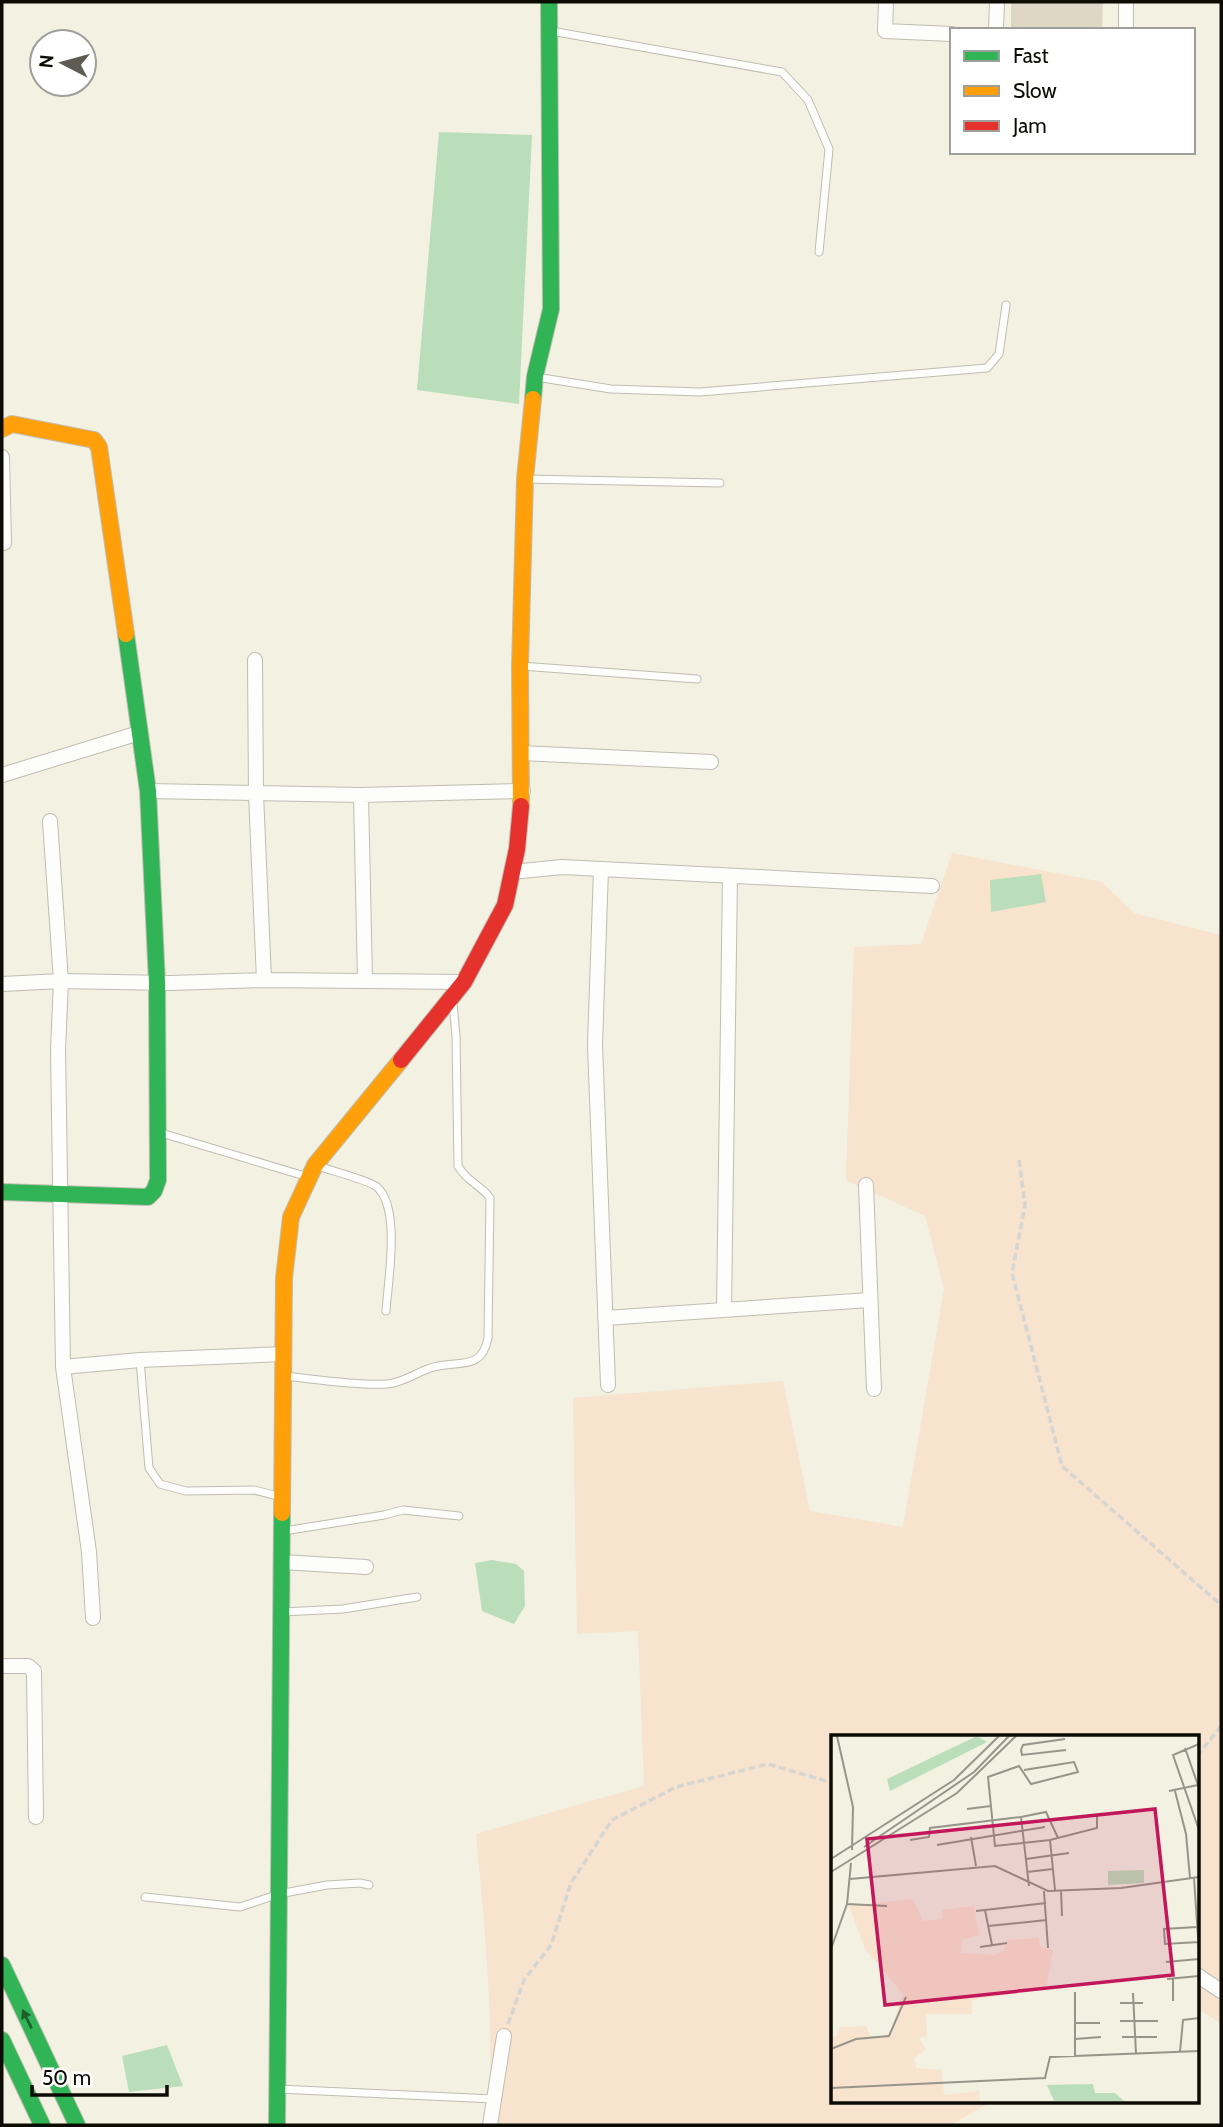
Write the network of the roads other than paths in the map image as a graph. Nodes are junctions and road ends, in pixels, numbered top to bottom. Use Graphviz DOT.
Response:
graph roads {
  1 [pos="549,2"];
  2 [pos="886,2"];
  3 [pos="997,2"];
  4 [pos="1126,2"];
  5 [pos="996,28"];
  6 [pos="1126,28"];
  7 [pos="550,31"];
  8 [pos="950,34"];
  9 [pos="819,252"];
  10 [pos="1006,305"];
  11 [pos="536,376"];
  12 [pos="2,429"];
  13 [pos="2,457"];
  14 [pos="525,479"];
  15 [pos="720,483"];
  16 [pos="4,543"];
  17 [pos="255,660"];
  18 [pos="520,666"];
  19 [pos="697,679"];
  20 [pos="139,733"];
  21 [pos="521,753"];
  22 [pos="711,762"];
  23 [pos="2,775"];
  24 [pos="523,791"];
  25 [pos="148,792"];
  26 [pos="256,794"];
  27 [pos="361,795"];
  28 [pos="50,821"];
  29 [pos="601,869"];
  30 [pos="512,872"];
  31 [pos="730,876"];
  32 [pos="932,886"];
  33 [pos="264,980"];
  34 [pos="61,981"];
  35 [pos="365,981"];
  36 [pos="464,982"];
  37 [pos="156,983"];
  38 [pos="2,984"];
  39 [pos="452,997"];
  40 [pos="157,1132"];
  41 [pos="312,1171"];
  42 [pos="866,1185"];
  43 [pos="2,1192"];
  44 [pos="59,1193"];
  45 [pos="870,1300"];
  46 [pos="724,1310"];
  47 [pos="386,1311"];
  48 [pos="606,1318"];
  49 [pos="283,1354"];
  50 [pos="140,1360"];
  51 [pos="63,1367"];
  52 [pos="283,1376"];
  53 [pos="608,1385"];
  54 [pos="874,1389"];
  55 [pos="282,1497"];
  56 [pos="459,1516"];
  57 [pos="282,1531"];
  58 [pos="282,1562"];
  59 [pos="366,1567"];
  60 [pos="417,1597"];
  61 [pos="279,1612"];
  62 [pos="93,1618"];
  63 [pos="2,1666"];
  64 [pos="36,1817"];
  65 [pos="369,1885"];
  66 [pos="279,1894"];
  67 [pos="145,1897"];
  68 [pos="2,1965"];
  69 [pos="1198,1976"];
  70 [pos="1221,1991"];
  71 [pos="504,2036"];
  72 [pos="2,2040"];
  73 [pos="277,2088"];
  74 [pos="494,2099"];
  75 [pos="43,2125"];
  76 [pos="77,2125"];
  77 [pos="277,2125"];
  78 [pos="490,2125"];
  1 -- 7 [label="main road"];
  2 -- 8 [label="street"];
  3 -- 5 [label="street"];
  4 -- 6 [label="street"];
  7 -- 9 [label="lane"];
  7 -- 11 [label="main road"];
  10 -- 11 [label="lane"];
  11 -- 14 [label="main road"];
  12 -- 20 [label="main road"];
  13 -- 16 [label="street"];
  14 -- 15 [label="lane"];
  14 -- 18 [label="main road"];
  17 -- 26 [label="street"];
  18 -- 19 [label="lane"];
  18 -- 21 [label="main road"];
  20 -- 23 [label="street"];
  20 -- 25 [label="main road"];
  21 -- 22 [label="street"];
  21 -- 24 [label="main road"];
  24 -- 27 [label="street"];
  24 -- 30 [label="main road"];
  25 -- 26 [label="street"];
  25 -- 37 [label="main road"];
  26 -- 27 [label="street"];
  26 -- 33 [label="street"];
  27 -- 35 [label="street"];
  28 -- 34 [label="street"];
  29 -- 30 [label="street"];
  29 -- 31 [label="street"];
  29 -- 48 [label="street"];
  30 -- 36 [label="main road"];
  31 -- 32 [label="street"];
  31 -- 46 [label="street"];
  33 -- 35 [label="street"];
  33 -- 37 [label="street"];
  34 -- 37 [label="street"];
  34 -- 38 [label="street"];
  34 -- 44 [label="street"];
  35 -- 36 [label="street"];
  36 -- 39 [label="main road"];
  37 -- 40 [label="main road"];
  39 -- 41 [label="main road"];
  39 -- 52 [label="lane"];
  40 -- 41 [label="lane"];
  40 -- 44 [label="main road"];
  41 -- 47 [label="lane"];
  41 -- 49 [label="main road"];
  42 -- 45 [label="street"];
  43 -- 44 [label="main road"];
  44 -- 51 [label="street"];
  45 -- 46 [label="street"];
  45 -- 54 [label="street"];
  46 -- 48 [label="street"];
  48 -- 53 [label="street"];
  49 -- 50 [label="street"];
  49 -- 52 [label="main road"];
  50 -- 51 [label="street"];
  50 -- 55 [label="lane"];
  51 -- 62 [label="street"];
  52 -- 55 [label="main road"];
  55 -- 57 [label="main road"];
  56 -- 57 [label="lane"];
  57 -- 58 [label="main road"];
  58 -- 59 [label="street"];
  58 -- 61 [label="main road"];
  60 -- 61 [label="lane"];
  61 -- 66 [label="main road"];
  63 -- 64 [label="street"];
  65 -- 66 [label="lane"];
  66 -- 67 [label="lane"];
  66 -- 73 [label="main road"];
  76 -- 68 [label="main road, one-way"];
  69 -- 70 [label="street"];
  71 -- 74 [label="street"];
  72 -- 75 [label="main road"];
  73 -- 74 [label="lane"];
  73 -- 77 [label="main road"];
  74 -- 78 [label="street"];
}
